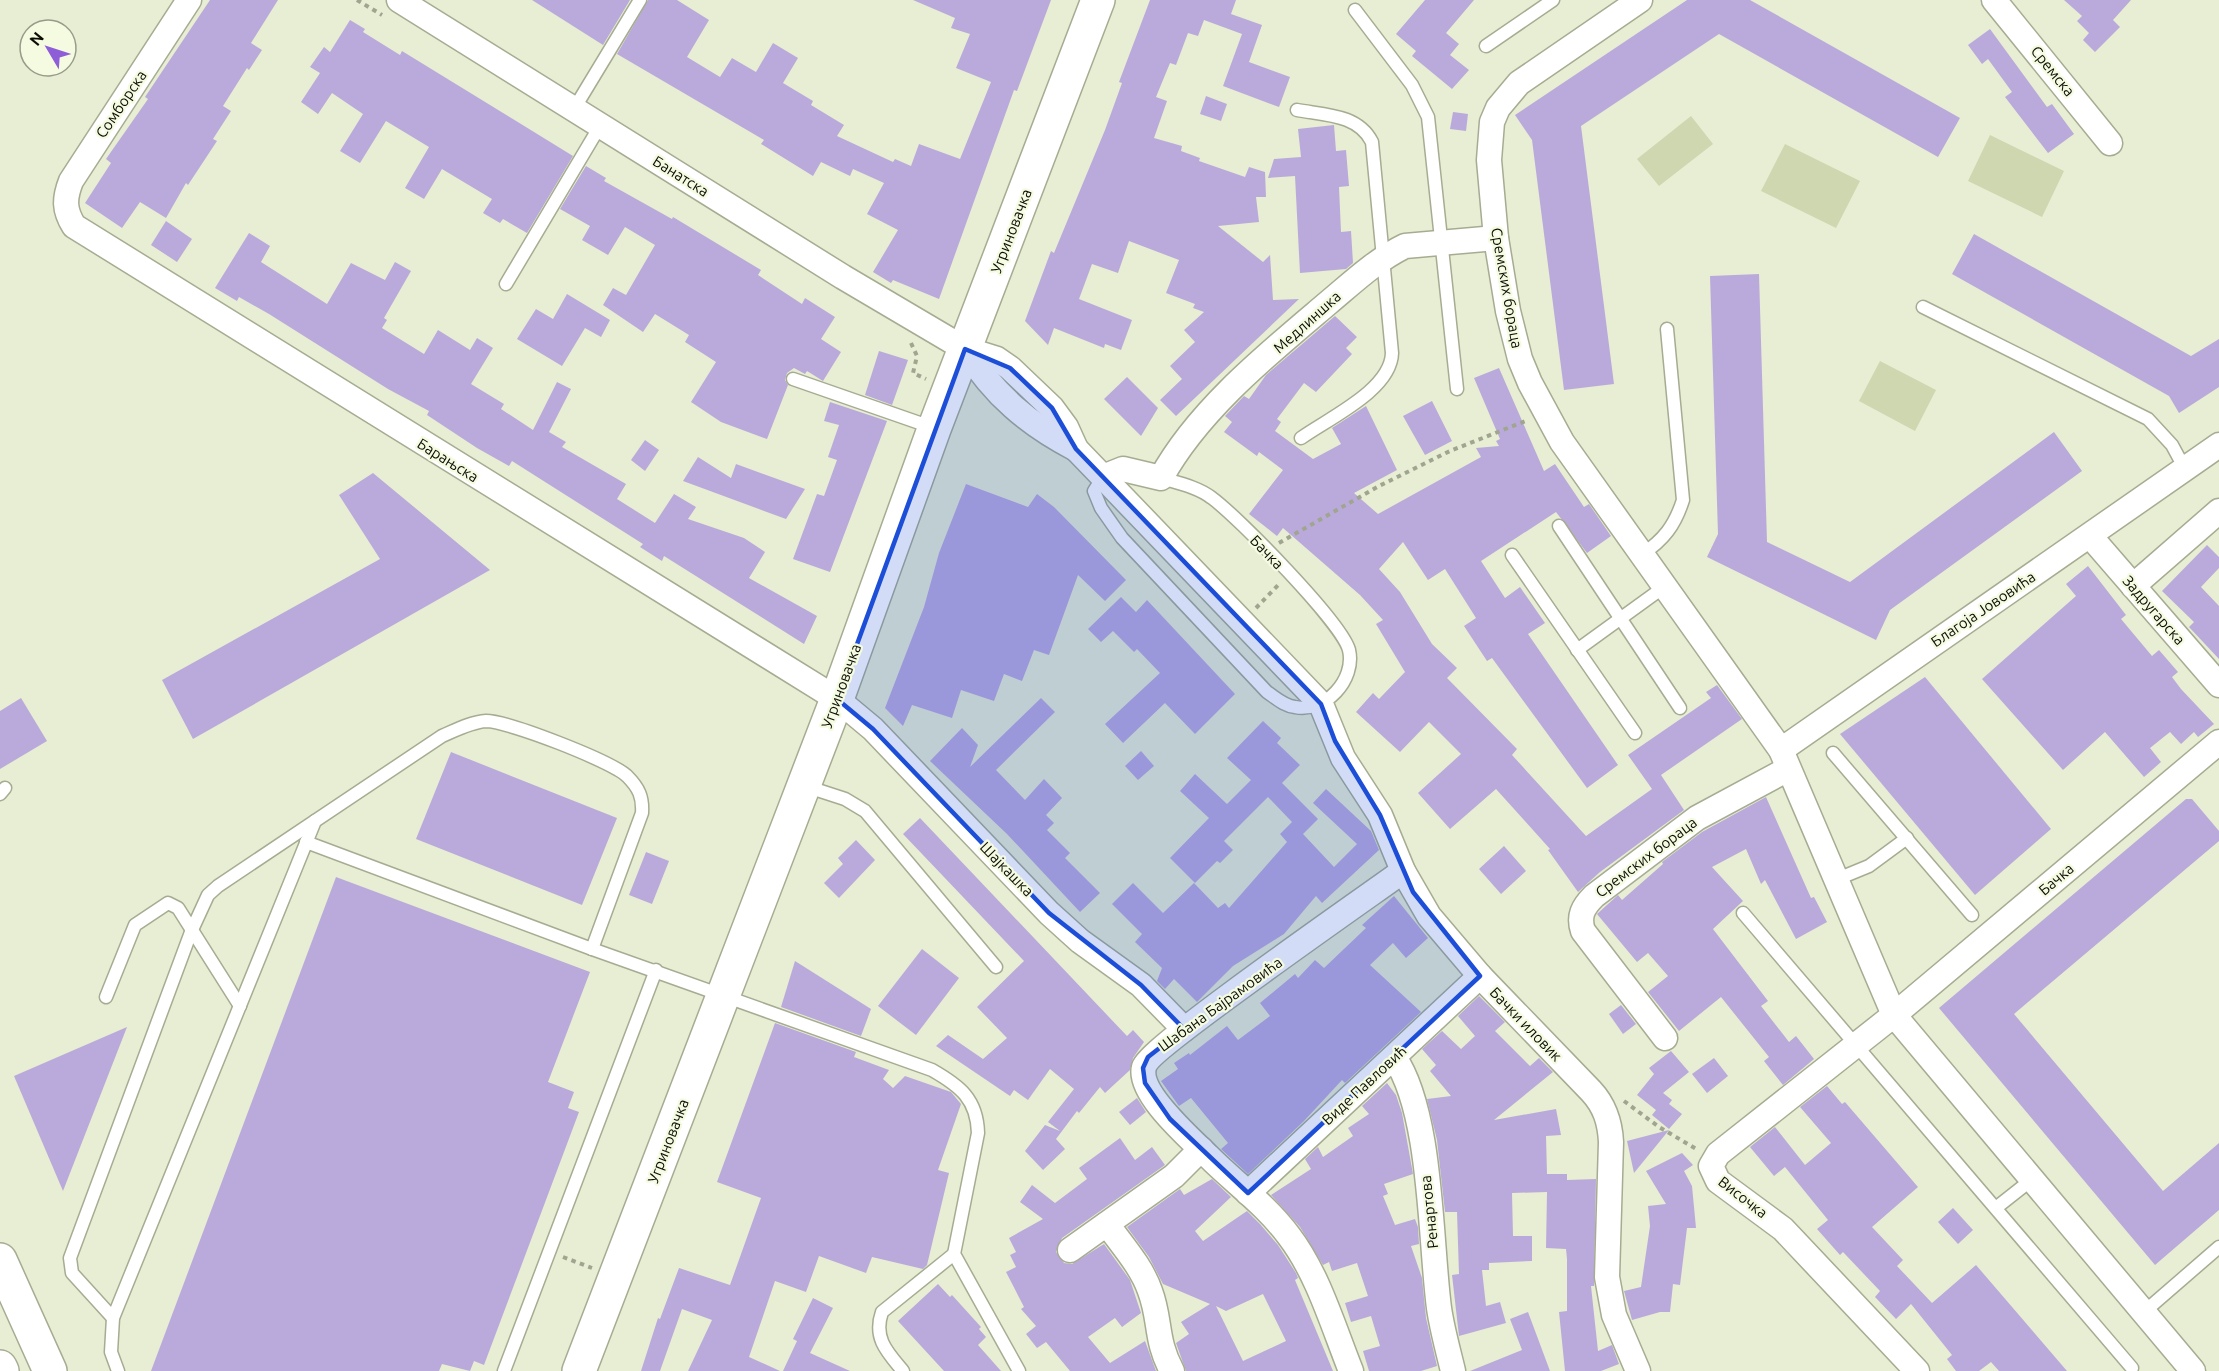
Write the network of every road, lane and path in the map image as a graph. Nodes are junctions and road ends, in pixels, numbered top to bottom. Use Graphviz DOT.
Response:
graph roads {
  1 [pos="189,0"];
  2 [pos="399,0"];
  3 [pos="640,0"];
  4 [pos="1098,0"];
  5 [pos="1553,0"];
  6 [pos="1640,0"];
  7 [pos="1994,0"];
  8 [pos="1613,7"];
  9 [pos="1355,10"];
  10 [pos="1486,46"];
  11 [pos="574,109"];
  12 [pos="1297,110"];
  13 [pos="600,126"];
  14 [pos="2110,143"];
  15 [pos="66,212"];
  16 [pos="1496,238"];
  17 [pos="1442,241"];
  18 [pos="1383,259"];
  19 [pos="506,284"];
  20 [pos="1923,307"];
  21 [pos="1667,329"];
  22 [pos="965,349"];
  23 [pos="793,379"];
  24 [pos="1457,389"];
  25 [pos="1545,413"];
  26 [pos="934,429"];
  27 [pos="1301,438"];
  28 [pos="2219,445"];
  29 [pos="2185,469"];
  30 [pos="1103,477"];
  31 [pos="1161,478"];
  32 [pos="2219,511"];
  33 [pos="1559,526"];
  34 [pos="2090,536"];
  35 [pos="1267,550"];
  36 [pos="1512,555"];
  37 [pos="1641,555"];
  38 [pos="2133,586"];
  39 [pos="1664,587"];
  40 [pos="1621,619"];
  41 [pos="1577,650"];
  42 [pos="2219,685"];
  43 [pos="837,699"];
  44 [pos="1321,704"];
  45 [pos="1680,708"];
  46 [pos="1635,733"];
  47 [pos="2219,742"];
  48 [pos="1833,753"];
  49 [pos="1785,760"];
  50 [pos="804,785"];
  51 [pos="315,821"];
  52 [pos="1906,838"];
  53 [pos="306,842"];
  54 [pos="1402,871"];
  55 [pos="1835,880"];
  56 [pos="1743,913"];
  57 [pos="1972,915"];
  58 [pos="191,932"];
  59 [pos="592,949"];
  60 [pos="996,967"];
  61 [pos="656,970"];
  62 [pos="1480,976"];
  63 [pos="724,996"];
  64 [pos="106,997"];
  65 [pos="240,1005"];
  66 [pos="1894,1015"];
  67 [pos="1184,1029"];
  68 [pos="1665,1038"];
  69 [pos="1854,1046"];
  70 [pos="1394,1056"];
  71 [pos="1591,1091"];
  72 [pos="1201,1149"];
  73 [pos="1714,1160"];
  74 [pos="2030,1181"];
  75 [pos="1248,1192"];
  76 [pos="1997,1207"];
  77 [pos="1107,1224"];
  78 [pos="2219,1247"];
  79 [pos="1070,1250"];
  80 [pos="549,1252"];
  81 [pos="954,1254"];
  82 [pos="0,1260"];
  83 [pos="616,1277"];
  84 [pos="2144,1312"];
  85 [pos="113,1318"];
  86 [pos="2132,1368"];
  87 [pos="50,1371"];
  88 [pos="118,1371"];
  89 [pos="504,1371"];
  90 [pos="579,1371"];
  91 [pos="903,1371"];
  92 [pos="1019,1371"];
  93 [pos="1172,1371"];
  94 [pos="1351,1371"];
  95 [pos="1453,1371"];
  96 [pos="1638,1371"];
  97 [pos="1917,1371"];
  98 [pos="2193,1371"];
  1 -- 15 [label="street, Сомборска"];
  2 -- 11 [label="street, Банатска"];
  3 -- 11 [label="lane"];
  4 -- 22 [label="main road, Угриновачка"];
  5 -- 10 [label="lane"];
  6 -- 8 [label="street, Сремских бораца"];
  7 -- 14 [label="street, Сремска"];
  8 -- 16 [label="street, Сремских бораца"];
  9 -- 17 [label="lane"];
  11 -- 13 [label="street, Банатска"];
  12 -- 18 [label="lane"];
  13 -- 19 [label="lane"];
  13 -- 22 [label="street, Банатска"];
  15 -- 43 [label="street, Барањска"];
  16 -- 17 [label="street, Медлиншка"];
  16 -- 25 [label="street, Сремских бораца"];
  17 -- 18 [label="street, Медлиншка"];
  17 -- 24 [label="lane"];
  18 -- 27 [label="lane"];
  18 -- 31 [label="street, Медлиншка"];
  20 -- 29 [label="lane"];
  21 -- 37 [label="lane"];
  22 -- 26 [label="main road, Угриновачка"];
  22 -- 30 [label="street"];
  23 -- 26 [label="lane"];
  25 -- 35 [label="path"];
  25 -- 37 [label="street, Сремских бораца"];
  26 -- 43 [label="main road, Угриновачка"];
  28 -- 29 [label="street, Благоја Јововића"];
  29 -- 34 [label="street, Благоја Јововића"];
  30 -- 31 [label="street, Бачка"];
  30 -- 44 [label="street"];
  31 -- 35 [label="lane, Бачка"];
  32 -- 38 [label="street"];
  33 -- 40 [label="lane"];
  34 -- 38 [label="street, Задругарска"];
  34 -- 49 [label="street, Благоја Јововића"];
  35 -- 44 [label="lane, Бачка"];
  36 -- 41 [label="lane"];
  37 -- 39 [label="street, Сремских бораца"];
  38 -- 42 [label="street, Задругарска"];
  39 -- 40 [label="lane"];
  39 -- 49 [label="street, Сремских бораца"];
  40 -- 41 [label="lane"];
  40 -- 45 [label="lane"];
  41 -- 46 [label="lane"];
  43 -- 50 [label="main road, Угриновачка"];
  43 -- 67 [label="street, Шајкашка"];
  44 -- 54 [label="street, Бачки иловик"];
  47 -- 66 [label="street, Бачка"];
  48 -- 52 [label="lane"];
  49 -- 55 [label="street"];
  49 -- 68 [label="street, Сремских бораца"];
  50 -- 60 [label="lane"];
  50 -- 63 [label="main road, Угриновачка"];
  51 -- 53 [label="lane"];
  51 -- 58 [label="lane"];
  51 -- 59 [label="lane"];
  52 -- 55 [label="lane"];
  52 -- 57 [label="lane"];
  53 -- 59 [label="lane"];
  53 -- 65 [label="lane"];
  54 -- 62 [label="street, Бачки иловик"];
  54 -- 67 [label="street, Шабана Бајрамовића"];
  55 -- 66 [label="street"];
  56 -- 69 [label="lane"];
  58 -- 64 [label="lane"];
  58 -- 65 [label="lane"];
  58 -- 85 [label="lane"];
  59 -- 61 [label="lane"];
  61 -- 63 [label="lane"];
  61 -- 80 [label="lane"];
  62 -- 70 [label="street, Виде Павловић"];
  62 -- 71 [label="street, Бачки иловик"];
  63 -- 81 [label="lane"];
  63 -- 83 [label="main road, Угриновачка"];
  65 -- 85 [label="lane"];
  66 -- 69 [label="street, Височка"];
  66 -- 74 [label="street"];
  67 -- 72 [label="street, Шабана Бајрамовића"];
  69 -- 73 [label="street, Височка"];
  69 -- 76 [label="lane"];
  70 -- 75 [label="street, Виде Павловић"];
  70 -- 95 [label="street, Ренартова"];
  71 -- 73 [label="path"];
  71 -- 96 [label="street, Бачки иловик"];
  72 -- 75 [label="street, Шабана Бајрамовића"];
  72 -- 77 [label="street"];
  73 -- 97 [label="street, Височка"];
  74 -- 76 [label="lane"];
  74 -- 84 [label="street"];
  75 -- 94 [label="street, Шабана Бајрамовића"];
  76 -- 86 [label="lane"];
  77 -- 79 [label="street"];
  77 -- 93 [label="street"];
  78 -- 84 [label="lane"];
  80 -- 83 [label="path"];
  80 -- 89 [label="lane"];
  81 -- 91 [label="lane"];
  81 -- 92 [label="lane"];
  82 -- 87 [label="main road"];
  83 -- 90 [label="main road, Угриновачка"];
  84 -- 98 [label="street"];
  85 -- 88 [label="lane"];
}
